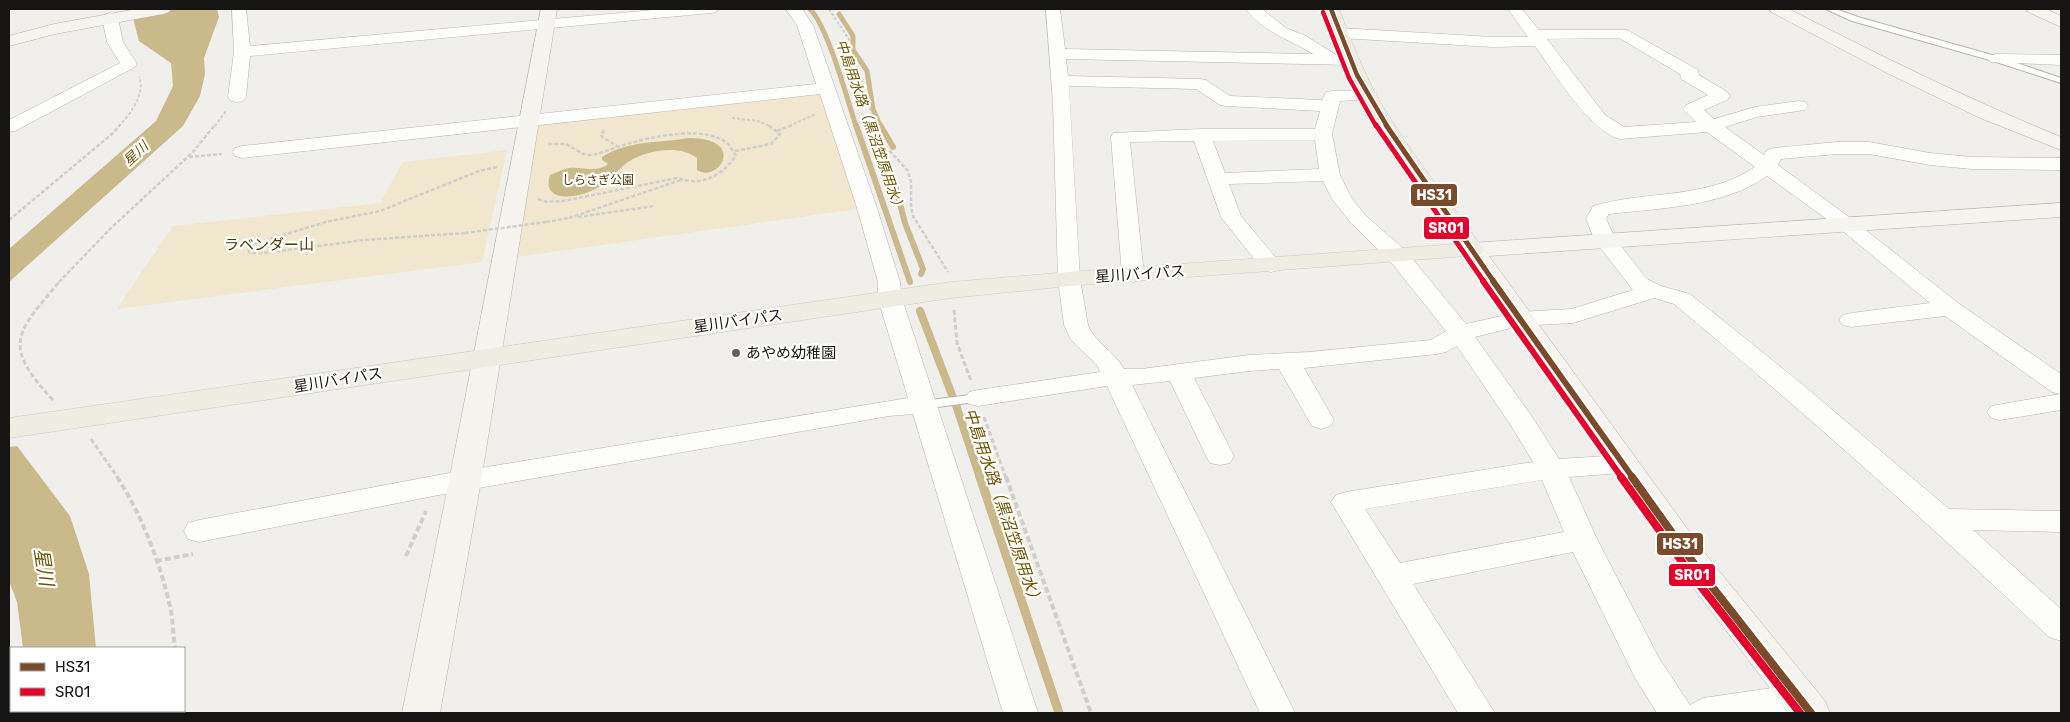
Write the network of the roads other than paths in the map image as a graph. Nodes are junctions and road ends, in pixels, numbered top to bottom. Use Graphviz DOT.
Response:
graph roads {
  1 [pos="163,9"];
  2 [pos="239,9"];
  3 [pos="711,9"];
  4 [pos="793,9"];
  5 [pos="1052,9"];
  6 [pos="1253,9"];
  7 [pos="1331,9"];
  8 [pos="1515,9"];
  9 [pos="1777,9"];
  10 [pos="1830,9"];
  11 [pos="2034,9"];
  12 [pos="548,16"];
  13 [pos="110,18"];
  14 [pos="2061,22"];
  15 [pos="1340,33"];
  16 [pos="1537,38"];
  17 [pos="10,40"];
  18 [pos="242,52"];
  19 [pos="1057,54"];
  20 [pos="1341,59"];
  21 [pos="1996,59"];
  22 [pos="2061,60"];
  23 [pos="2061,80"];
  24 [pos="1060,81"];
  25 [pos="825,88"];
  26 [pos="1368,95"];
  27 [pos="237,97"];
  28 [pos="1330,106"];
  29 [pos="1799,106"];
  30 [pos="530,120"];
  31 [pos="1711,126"];
  32 [pos="9,127"];
  33 [pos="1323,134"];
  34 [pos="1201,136"];
  35 [pos="2061,144"];
  36 [pos="242,152"];
  37 [pos="2061,164"];
  38 [pos="1768,166"];
  39 [pos="1330,176"];
  40 [pos="1217,179"];
  41 [pos="2061,210"];
  42 [pos="1846,224"];
  43 [pos="1606,241"];
  44 [pos="1472,250"];
  45 [pos="1398,256"];
  46 [pos="1271,265"];
  47 [pos="1133,275"];
  48 [pos="1069,279"];
  49 [pos="1653,291"];
  50 [pos="890,299"];
  51 [pos="1950,308"];
  52 [pos="1519,319"];
  53 [pos="1851,320"];
  54 [pos="1460,333"];
  55 [pos="486,357"];
  56 [pos="1287,361"];
  57 [pos="1178,372"];
  58 [pos="1116,377"];
  59 [pos="2061,386"];
  60 [pos="975,398"];
  61 [pos="2061,402"];
  62 [pos="931,404"];
  63 [pos="2000,412"];
  64 [pos="1321,420"];
  65 [pos="9,428"];
  66 [pos="1220,456"];
  67 [pos="1623,464"];
  68 [pos="1551,469"];
  69 [pos="465,481"];
  70 [pos="1942,519"];
  71 [pos="2061,521"];
  72 [pos="199,531"];
  73 [pos="1582,539"];
  74 [pos="1392,576"];
  75 [pos="2061,628"];
  76 [pos="1805,706"];
  77 [pos="421,713"];
  78 [pos="1021,713"];
  79 [pos="1278,713"];
  80 [pos="1477,713"];
  81 [pos="1676,713"];
  82 [pos="1703,713"];
  1 -- 13 [label="street"];
  2 -- 18 [label="street"];
  3 -- 12 [label="street"];
  4 -- 25 [label="street"];
  5 -- 19 [label="street"];
  6 -- 20 [label="street"];
  7 -- 15 [label="main road"];
  8 -- 16 [label="street"];
  9 -- 35 [label="street"];
  10 -- 21 [label="lane"];
  11 -- 14 [label="street"];
  12 -- 18 [label="street"];
  12 -- 30 [label="street"];
  13 -- 17 [label="street"];
  13 -- 32 [label="street"];
  15 -- 16 [label="street"];
  15 -- 20 [label="main road"];
  16 -- 31 [label="street"];
  16 -- 31 [label="street"];
  18 -- 27 [label="street"];
  19 -- 20 [label="street"];
  19 -- 24 [label="street"];
  20 -- 26 [label="main road"];
  21 -- 22 [label="street"];
  21 -- 23 [label="lane"];
  24 -- 28 [label="street"];
  24 -- 48 [label="street"];
  25 -- 30 [label="street"];
  25 -- 50 [label="street"];
  26 -- 28 [label="street"];
  26 -- 44 [label="main road"];
  28 -- 33 [label="street"];
  29 -- 31 [label="street"];
  30 -- 36 [label="street"];
  30 -- 55 [label="street"];
  31 -- 38 [label="street"];
  33 -- 34 [label="street"];
  33 -- 39 [label="street"];
  34 -- 40 [label="street"];
  34 -- 47 [label="street"];
  37 -- 38 [label="street"];
  38 -- 42 [label="street"];
  38 -- 43 [label="street"];
  39 -- 40 [label="street"];
  39 -- 45 [label="street"];
  40 -- 46 [label="street"];
  41 -- 42 [label="street"];
  42 -- 43 [label="street"];
  42 -- 51 [label="street"];
  43 -- 44 [label="street"];
  43 -- 49 [label="street"];
  44 -- 45 [label="main road, 星川バイパス"];
  44 -- 52 [label="street"];
  45 -- 46 [label="main road, 星川バイパス"];
  45 -- 54 [label="street"];
  46 -- 47 [label="main road, 星川バイパス"];
  47 -- 48 [label="main road, 星川バイパス"];
  48 -- 50 [label="main road, 星川バイパス"];
  48 -- 58 [label="street"];
  49 -- 52 [label="street"];
  49 -- 70 [label="street"];
  50 -- 55 [label="main road, 星川バイパス"];
  50 -- 62 [label="street"];
  51 -- 53 [label="street"];
  51 -- 59 [label="street"];
  52 -- 54 [label="street"];
  52 -- 67 [label="street"];
  54 -- 56 [label="street"];
  54 -- 68 [label="street"];
  55 -- 65 [label="main road, 星川バイパス"];
  55 -- 69 [label="street"];
  56 -- 57 [label="street"];
  56 -- 64 [label="street"];
  57 -- 58 [label="street"];
  57 -- 66 [label="street"];
  58 -- 60 [label="street"];
  58 -- 79 [label="street"];
  60 -- 62 [label="lane"];
  61 -- 63 [label="street"];
  62 -- 69 [label="street"];
  62 -- 78 [label="street"];
  67 -- 68 [label="street"];
  67 -- 76 [label="street"];
  68 -- 73 [label="street"];
  68 -- 74 [label="street"];
  69 -- 72 [label="street"];
  69 -- 77 [label="street"];
  70 -- 71 [label="street"];
  70 -- 75 [label="street"];
  73 -- 74 [label="street"];
  73 -- 81 [label="street"];
  74 -- 80 [label="street"];
  76 -- 82 [label="street"];
}
